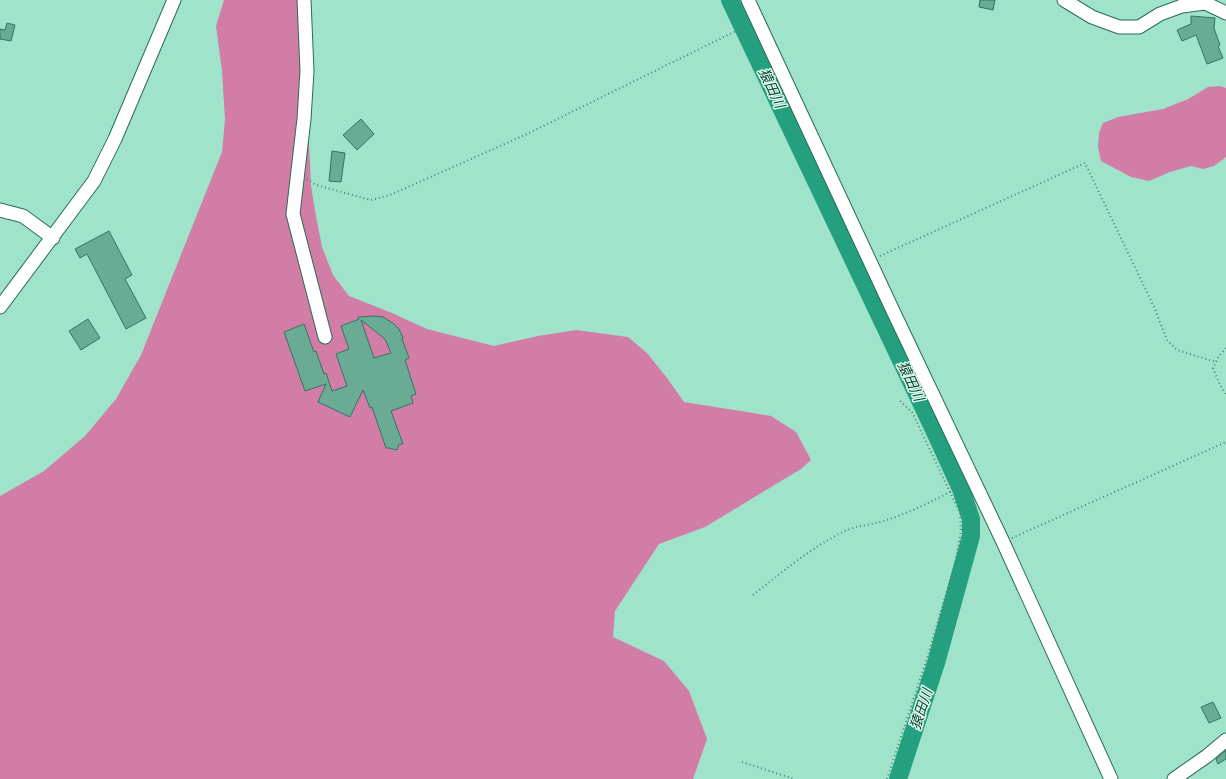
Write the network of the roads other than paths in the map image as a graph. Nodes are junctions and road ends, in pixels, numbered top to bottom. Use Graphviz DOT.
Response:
graph roads {
  1 [pos="174,0"];
  2 [pos="304,0"];
  3 [pos="748,0"];
  4 [pos="1064,0"];
  5 [pos="1226,13"];
  6 [pos="0,210"];
  7 [pos="53,238"];
  8 [pos="0,308"];
  9 [pos="325,337"];
  10 [pos="1226,740"];
  11 [pos="1111,779"];
  12 [pos="1174,779"];
  1 -- 7 [label="street"];
  2 -- 9 [label="street"];
  3 -- 11 [label="street"];
  4 -- 5 [label="street"];
  6 -- 7 [label="street"];
  7 -- 8 [label="street"];
  10 -- 12 [label="street"];
}
